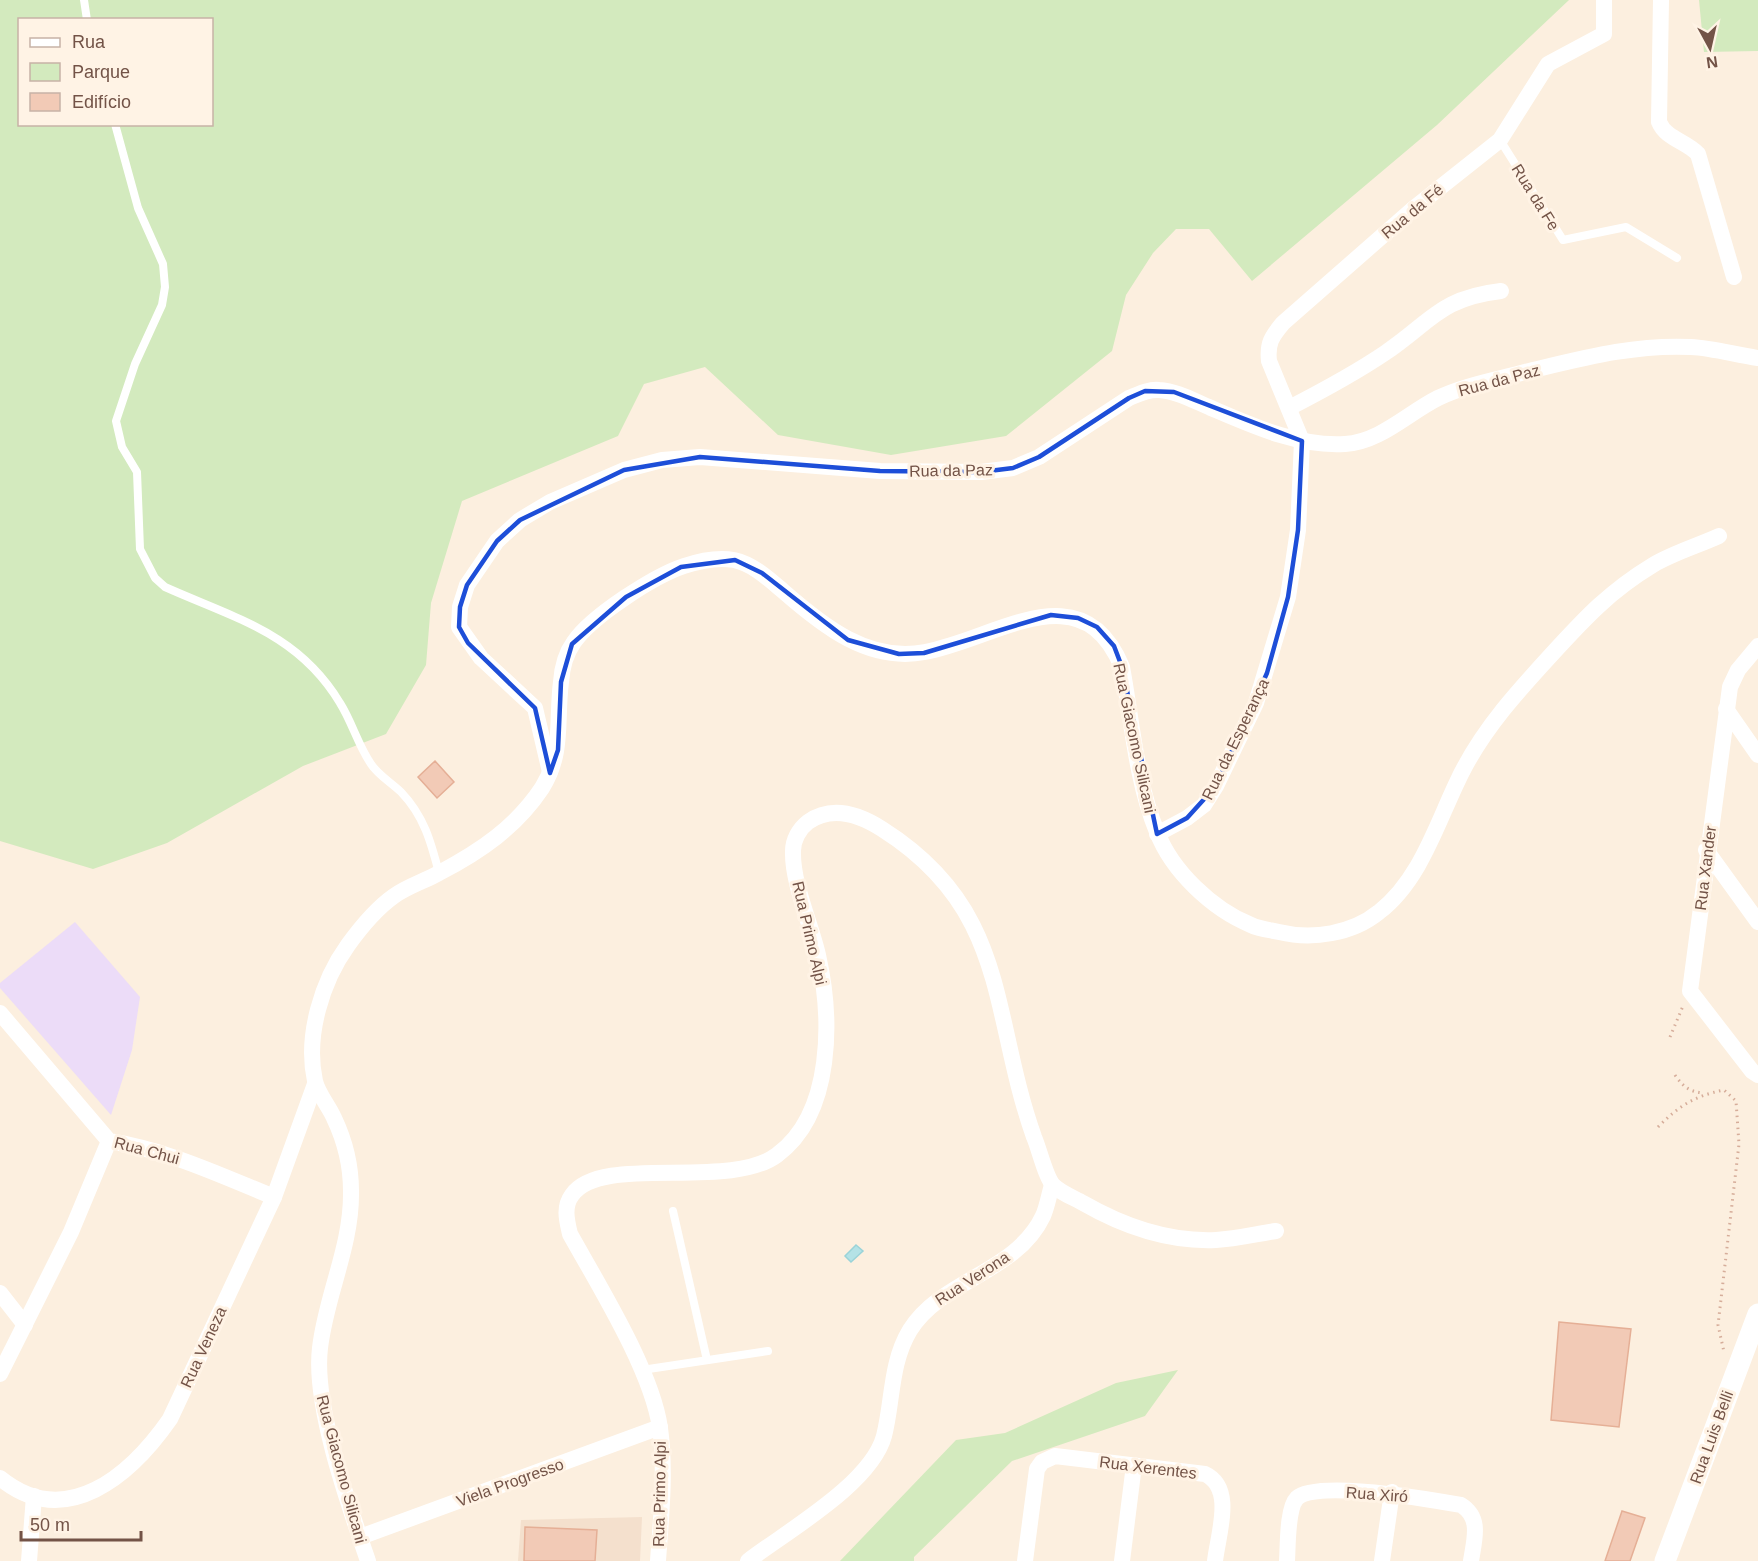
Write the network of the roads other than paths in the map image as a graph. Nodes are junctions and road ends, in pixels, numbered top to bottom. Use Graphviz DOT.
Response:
graph roads {
  1 [pos="84,0"];
  2 [pos="1604,0"];
  3 [pos="1661,0"];
  4 [pos="87,18"];
  5 [pos="116,126"];
  6 [pos="1500,140"];
  7 [pos="1677,258"];
  8 [pos="1734,277"];
  9 [pos="1501,291"];
  10 [pos="1758,358"];
  11 [pos="1288,408"];
  12 [pos="1302,441"];
  13 [pos="1719,536"];
  14 [pos="1753,651"];
  15 [pos="1758,670"];
  16 [pos="1726,709"];
  17 [pos="1758,755"];
  18 [pos="550,773"];
  19 [pos="1157,834"];
  20 [pos="1707,850"];
  21 [pos="439,873"];
  22 [pos="1758,922"];
  23 [pos="0,1014"];
  24 [pos="1758,1075"];
  25 [pos="315,1084"];
  26 [pos="109,1141"];
  27 [pos="1052,1185"];
  28 [pos="274,1197"];
  29 [pos="674,1211"];
  30 [pos="1276,1231"];
  31 [pos="0,1293"];
  32 [pos="1758,1314"];
  33 [pos="25,1325"];
  34 [pos="768,1351"];
  35 [pos="707,1360"];
  36 [pos="642,1370"];
  37 [pos="0,1374"];
  38 [pos="660,1427"];
  39 [pos="1134,1465"];
  40 [pos="2,1481"];
  41 [pos="1392,1492"];
  42 [pos="34,1496"];
  43 [pos="360,1537"];
  44 [pos="29,1561"];
  45 [pos="368,1561"];
  46 [pos="658,1561"];
  47 [pos="748,1561"];
  48 [pos="1025,1561"];
  49 [pos="1122,1561"];
  50 [pos="1215,1561"];
  51 [pos="1287,1561"];
  52 [pos="1382,1561"];
  53 [pos="1471,1561"];
  54 [pos="1665,1561"];
  1 -- 4 [label="lane"];
  2 -- 6 [label="street, Rua da Fé"];
  3 -- 8 [label="street"];
  5 -- 21 [label="lane"];
  6 -- 7 [label="lane, Rua da Fe"];
  6 -- 11 [label="street, Rua da Fé"];
  9 -- 11 [label="street"];
  10 -- 12 [label="street, Rua da Paz"];
  11 -- 12 [label="street, Rua da Fé"];
  12 -- 18 [label="street, Rua da Paz"];
  12 -- 19 [label="street, Rua da Esperança"];
  13 -- 19 [label="street, Rua Giacomo Silicani"];
  14 -- 15 [label="street"];
  14 -- 16 [label="street, Rua Xander"];
  16 -- 17 [label="street"];
  16 -- 20 [label="street, Rua Xander"];
  18 -- 19 [label="street, Rua Giacomo Silicani"];
  18 -- 21 [label="street, Rua Giacomo Silicani"];
  20 -- 22 [label="street"];
  20 -- 24 [label="street, Rua Xander"];
  21 -- 25 [label="street, Rua Giacomo Silicani"];
  23 -- 26 [label="street, Rua Chui"];
  25 -- 28 [label="street, Rua Veneza"];
  25 -- 43 [label="street, Rua Giacomo Silicani"];
  26 -- 28 [label="street, Rua Chui"];
  26 -- 33 [label="street"];
  27 -- 30 [label="street"];
  27 -- 36 [label="street, Rua Primo Alpi"];
  27 -- 47 [label="street, Rua Verona"];
  28 -- 42 [label="street, Rua Veneza"];
  29 -- 35 [label="lane"];
  31 -- 33 [label="street"];
  32 -- 54 [label="street, Rua Luis Belli"];
  33 -- 37 [label="street"];
  34 -- 35 [label="lane"];
  35 -- 36 [label="lane"];
  36 -- 38 [label="street, Rua Primo Alpi"];
  38 -- 43 [label="street, Viela Progresso"];
  38 -- 46 [label="street, Rua Primo Alpi"];
  39 -- 48 [label="street, Rua Xerentes"];
  39 -- 49 [label="street"];
  39 -- 50 [label="street, Rua Xerentes"];
  40 -- 42 [label="street, Rua Veneza"];
  41 -- 51 [label="street, Rua Xiró"];
  41 -- 52 [label="street"];
  41 -- 53 [label="street, Rua Xiró"];
  42 -- 44 [label="street"];
  43 -- 45 [label="street, Rua Giacomo Silicani"];
}
